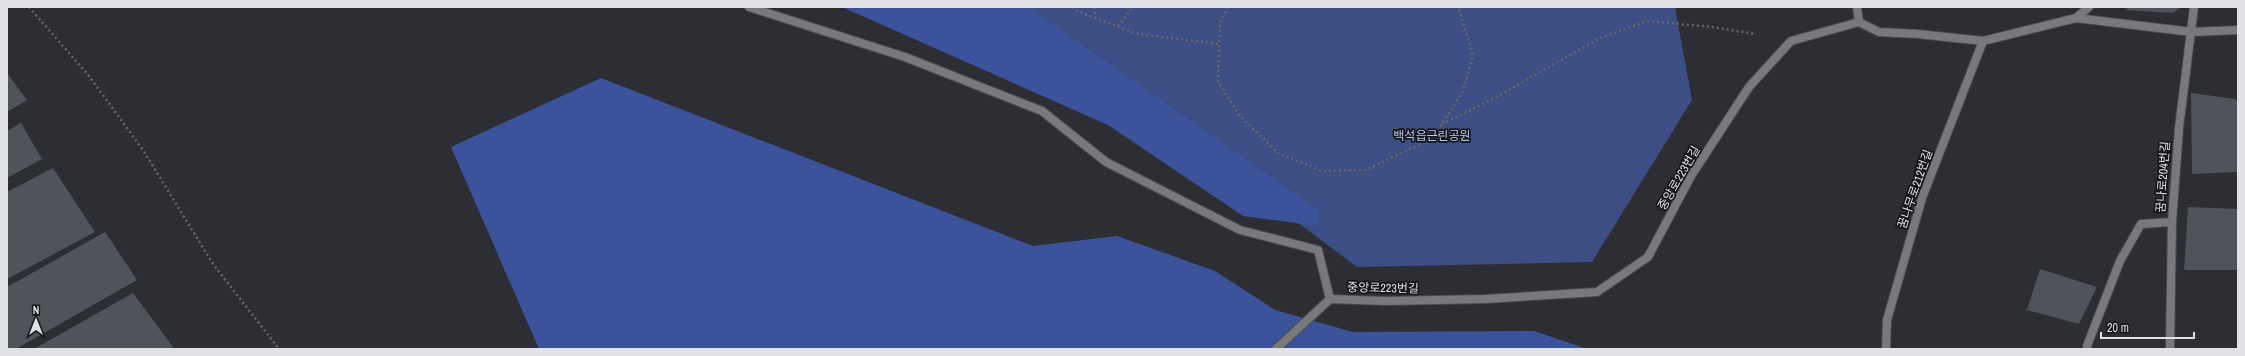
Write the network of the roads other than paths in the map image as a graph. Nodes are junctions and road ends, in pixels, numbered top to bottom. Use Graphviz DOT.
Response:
graph roads {
  1 [pos="749,7"];
  2 [pos="1857,7"];
  3 [pos="2089,7"];
  4 [pos="2194,7"];
  5 [pos="2076,18"];
  6 [pos="1859,22"];
  7 [pos="2238,30"];
  8 [pos="2192,32"];
  9 [pos="1983,41"];
  10 [pos="2172,222"];
  11 [pos="1330,299"];
  12 [pos="2087,346"];
  13 [pos="1276,349"];
  14 [pos="1886,349"];
  15 [pos="2170,349"];
  1 -- 11 [label="street"];
  2 -- 6 [label="street"];
  3 -- 5 [label="street"];
  4 -- 8 [label="street, 꿈나로204번길"];
  5 -- 8 [label="street"];
  5 -- 9 [label="street"];
  6 -- 9 [label="street"];
  6 -- 11 [label="street, 중앙로223번길"];
  7 -- 8 [label="street"];
  8 -- 10 [label="street, 꿈나로204번길"];
  9 -- 14 [label="street, 꿈나무로212번길"];
  10 -- 12 [label="street"];
  10 -- 15 [label="street, 꿈나로204번길"];
  11 -- 13 [label="street, 중앙로223번길"];
}
